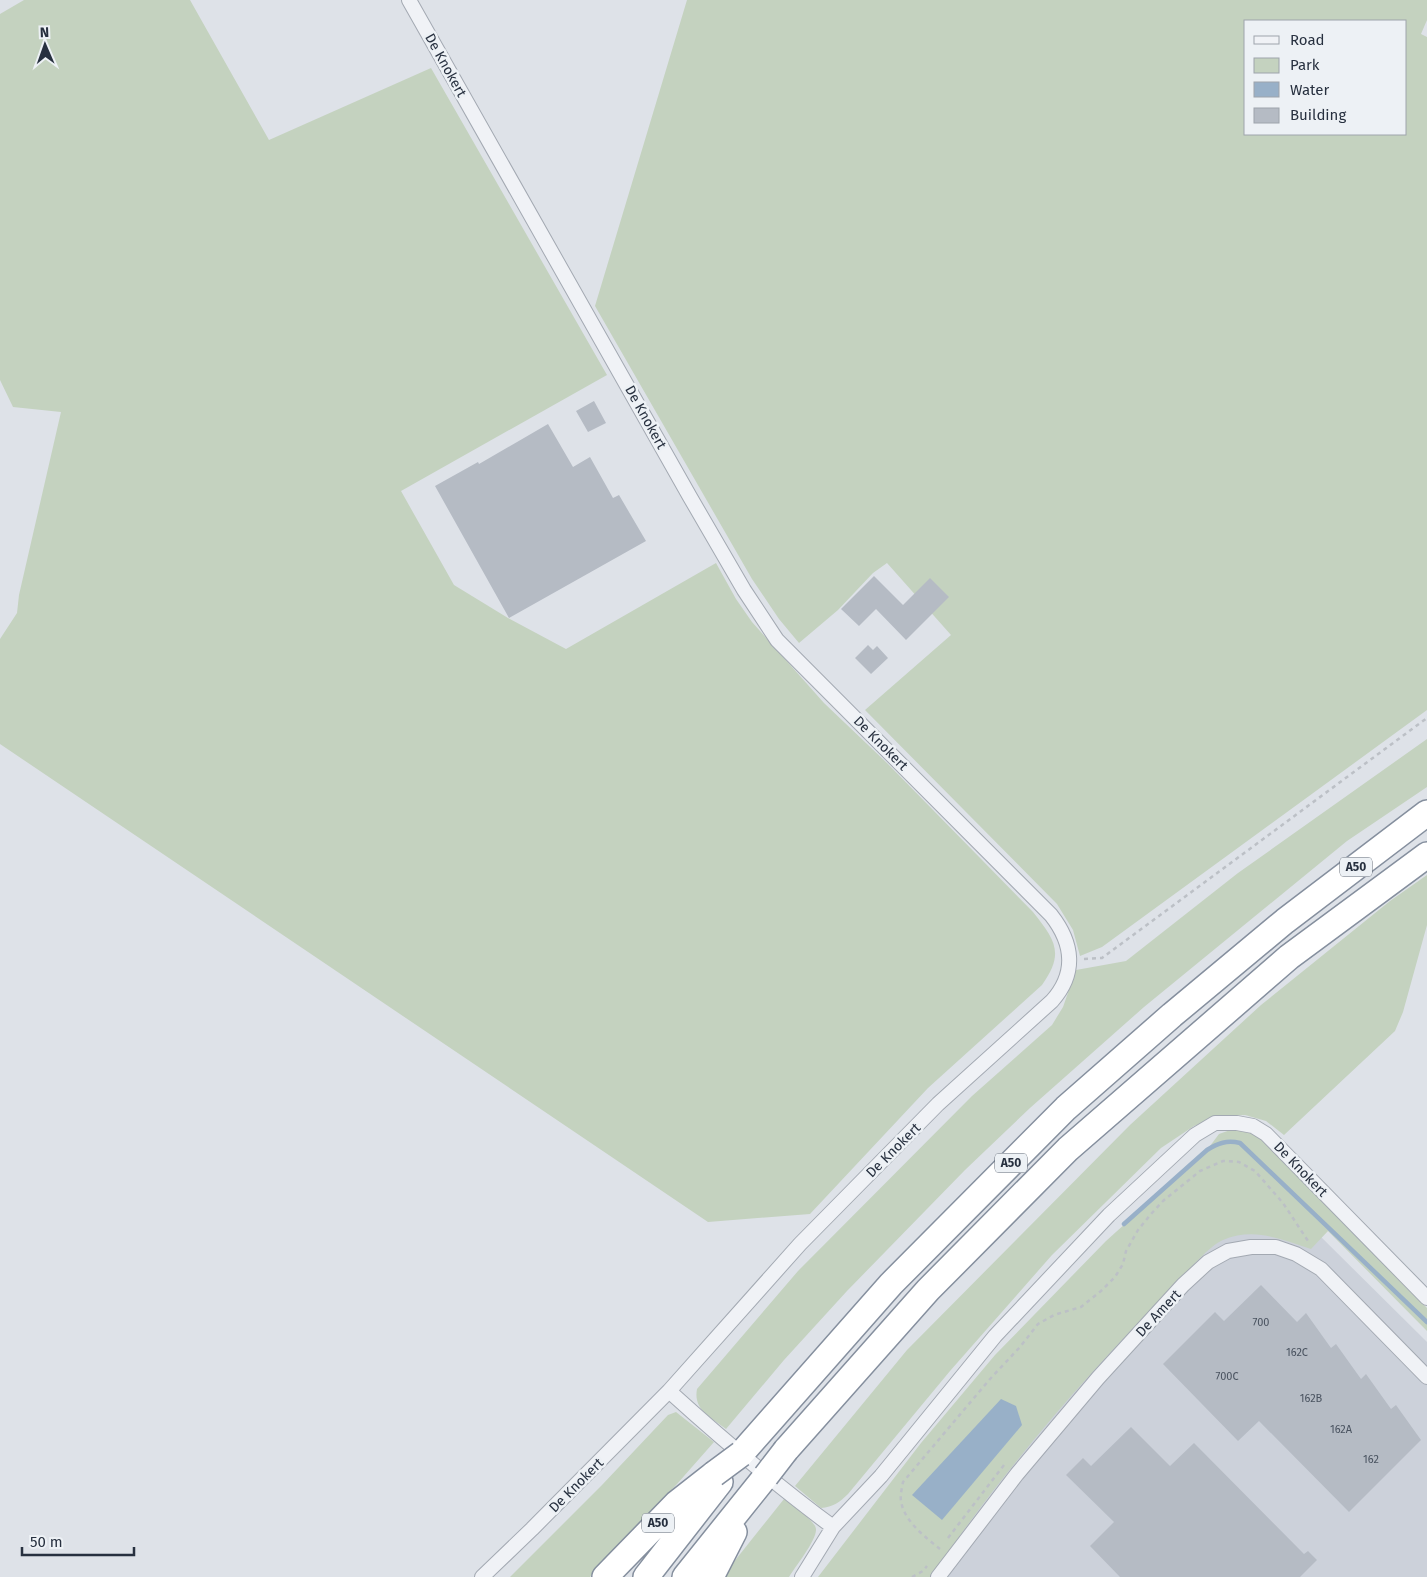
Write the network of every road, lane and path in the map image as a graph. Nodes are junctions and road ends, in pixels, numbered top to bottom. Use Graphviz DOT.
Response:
graph roads {
  1 [pos="409,0"];
  2 [pos="1427,718"];
  3 [pos="1427,813"];
  4 [pos="1427,855"];
  5 [pos="1070,959"];
  6 [pos="1301,1240"];
  7 [pos="1427,1298"];
  8 [pos="1427,1377"];
  9 [pos="669,1391"];
  10 [pos="1006,1463"];
  11 [pos="718,1477"];
  12 [pos="761,1482"];
  13 [pos="833,1527"];
  14 [pos="946,1541"];
  15 [pos="940,1549"];
  16 [pos="928,1564"];
  17 [pos="482,1577"];
  18 [pos="606,1577"];
  19 [pos="646,1577"];
  20 [pos="685,1577"];
  21 [pos="711,1577"];
  22 [pos="802,1577"];
  23 [pos="912,1577"];
  24 [pos="938,1577"];
  1 -- 5 [label="street, De Knokert"];
  2 -- 5 [label="path"];
  3 -- 11 [label="highway, A50, bridge"];
  4 -- 12 [label="highway, A50, bridge"];
  5 -- 9 [label="street, De Knokert"];
  6 -- 15 [label="path"];
  7 -- 13 [label="street, De Knokert"];
  8 -- 24 [label="street, De Amert"];
  9 -- 13 [label="street"];
  9 -- 17 [label="street, De Knokert"];
  10 -- 14 [label="path"];
  11 -- 18 [label="highway, A50"];
  11 -- 19 [label="highway, A50"];
  12 -- 20 [label="highway, A50"];
  12 -- 21 [label="highway, A50"];
  13 -- 22 [label="street, De Knokert"];
  16 -- 23 [label="path"];
}
